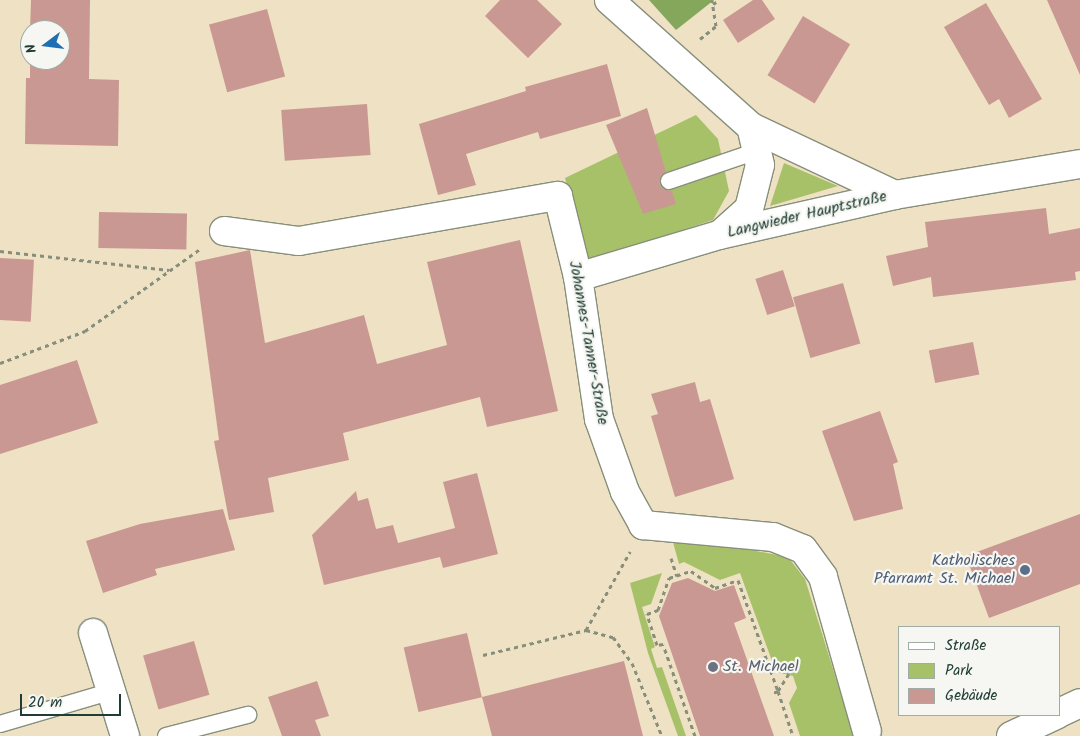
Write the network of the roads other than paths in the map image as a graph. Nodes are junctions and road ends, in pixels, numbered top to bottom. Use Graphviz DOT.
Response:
graph roads {
  1 [pos="609,0"];
  2 [pos="754,139"];
  3 [pos="1080,164"];
  4 [pos="669,182"];
  5 [pos="895,194"];
  6 [pos="224,231"];
  7 [pos="719,236"];
  8 [pos="578,278"];
  9 [pos="93,634"];
  10 [pos="112,691"];
  11 [pos="1080,703"];
  12 [pos="1060,713"];
  13 [pos="248,716"];
  14 [pos="1053,716"];
  15 [pos="0,724"];
  16 [pos="867,731"];
  17 [pos="125,736"];
  18 [pos="166,736"];
  19 [pos="1011,736"];
  1 -- 2 [label="street, Langwieder Hauptstraße"];
  2 -- 4 [label="lane"];
  2 -- 5 [label="street, Langwieder Hauptstraße"];
  2 -- 7 [label="street, Langwieder Hauptstraße"];
  3 -- 5 [label="street, Langwieder Hauptstraße"];
  5 -- 7 [label="street, Langwieder Hauptstraße"];
  6 -- 8 [label="street, Johannes-Tanner-Straße"];
  7 -- 8 [label="street, Langwieder Hauptstraße"];
  8 -- 16 [label="street, Johannes-Tanner-Straße"];
  9 -- 10 [label="street"];
  10 -- 15 [label="lane"];
  10 -- 17 [label="street"];
  11 -- 12 [label="street"];
  13 -- 18 [label="lane"];
  14 -- 19 [label="street"];
}
